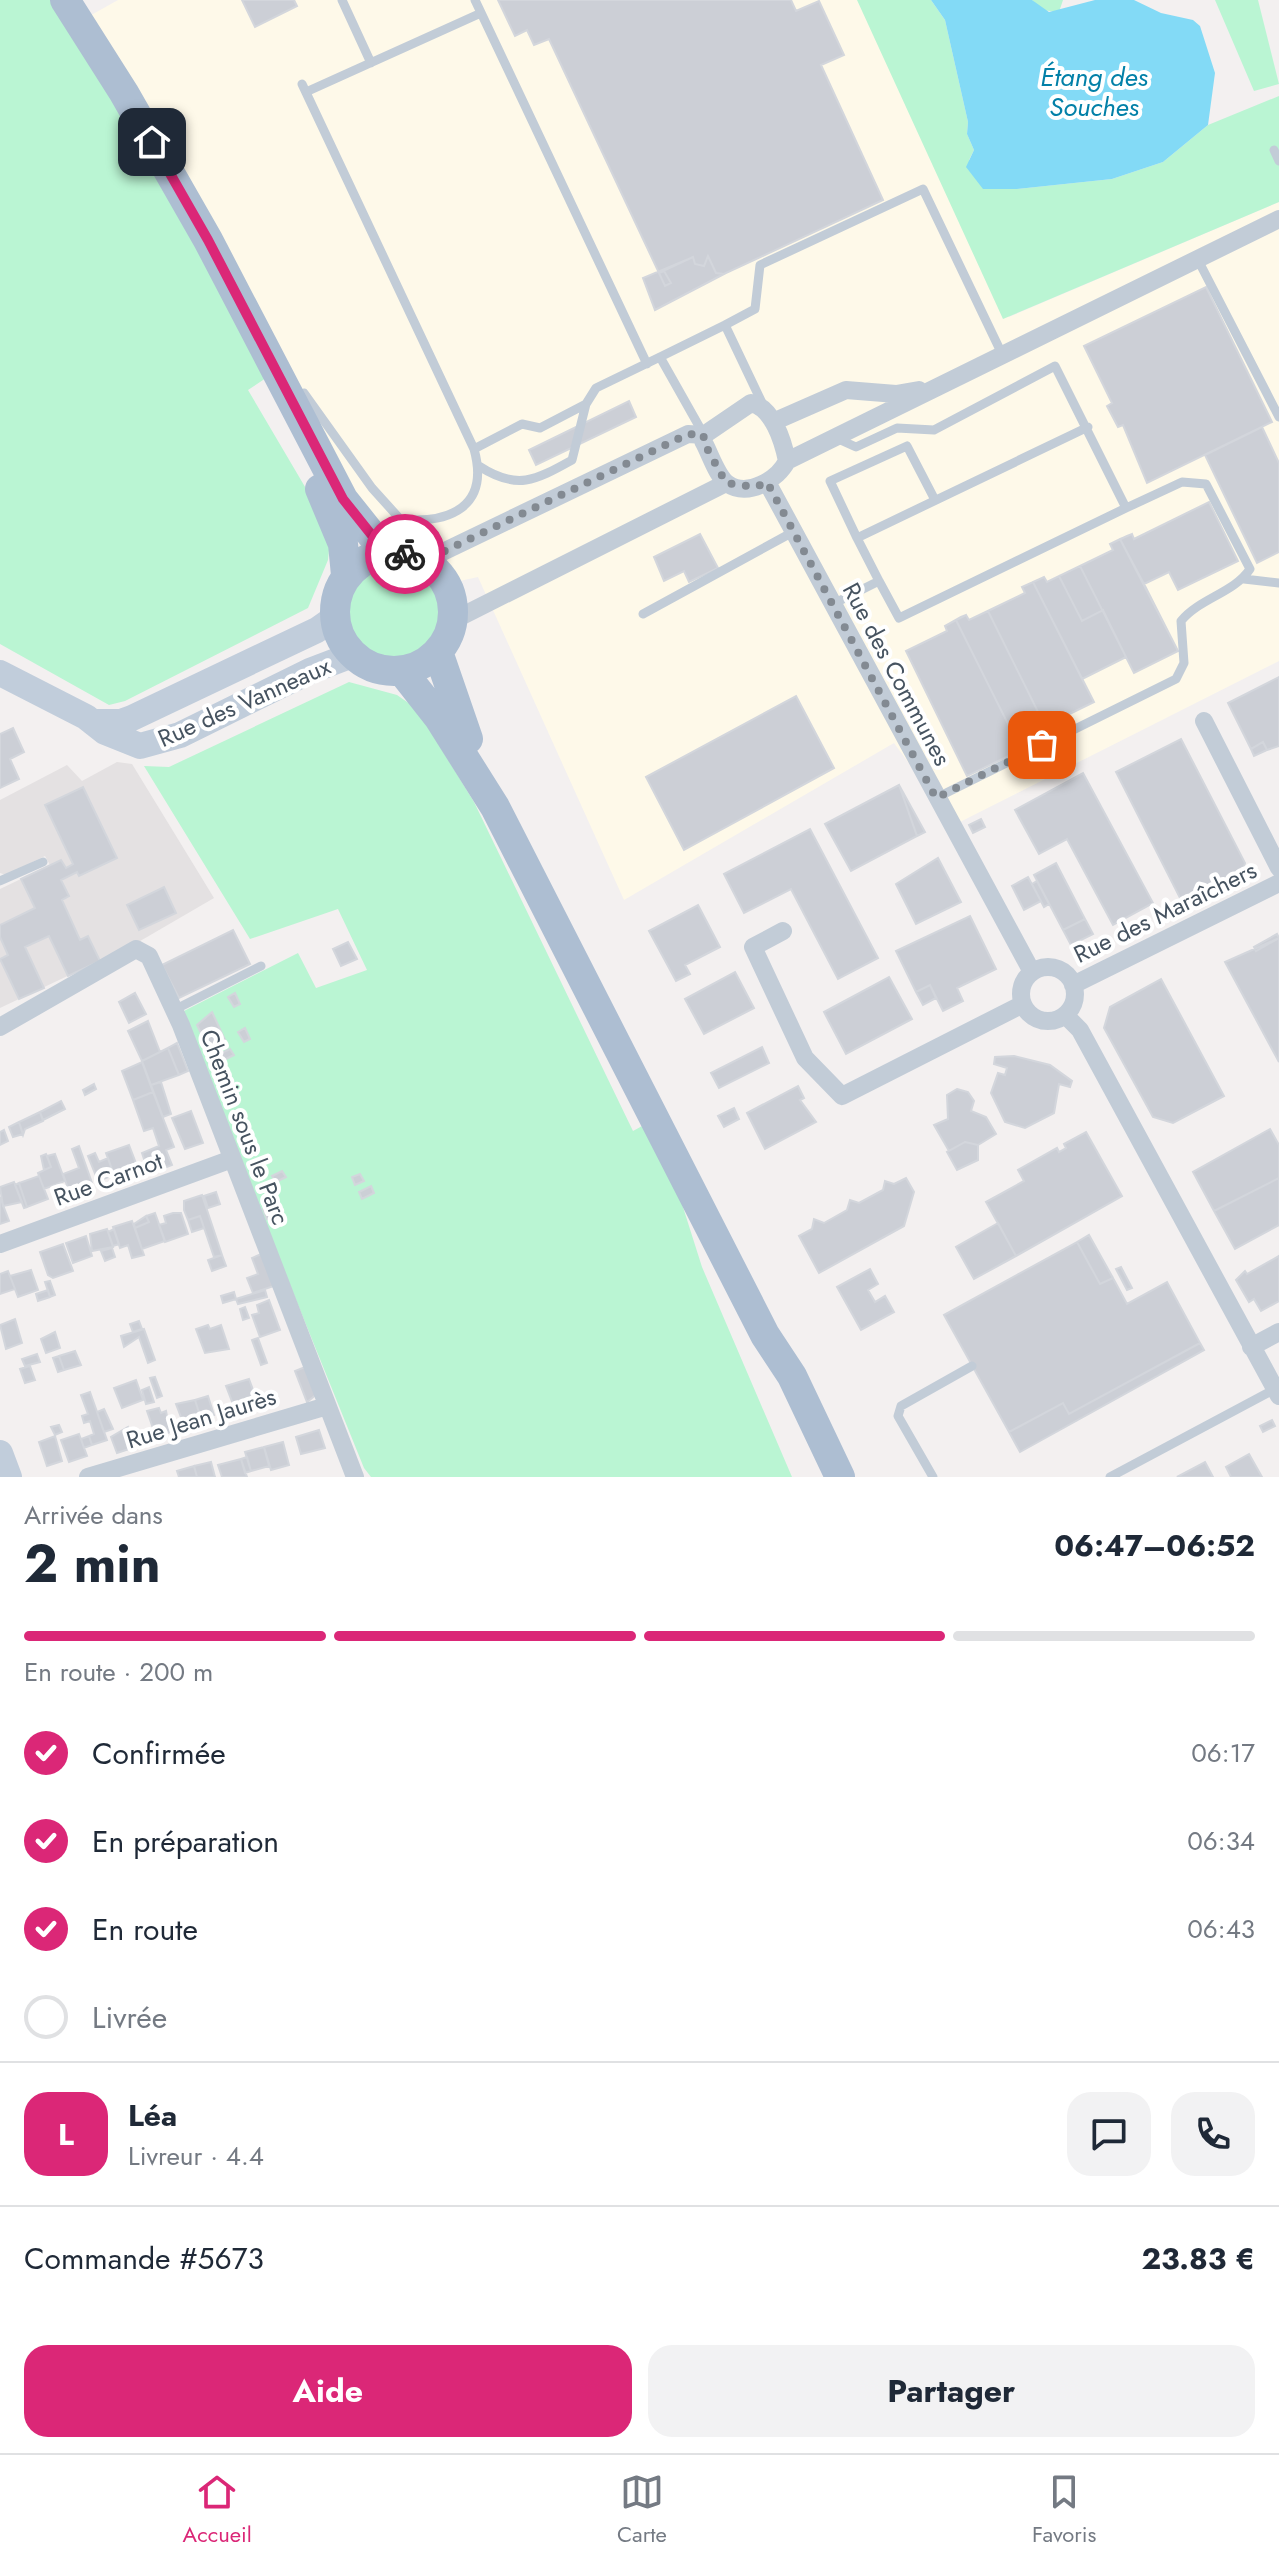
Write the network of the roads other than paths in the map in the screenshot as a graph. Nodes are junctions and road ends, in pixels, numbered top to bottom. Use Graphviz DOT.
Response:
graph roads {
  1 [pos="65,0"];
  2 [pos="342,0"];
  3 [pos="475,0"];
  4 [pos="481,13"];
  5 [pos="371,63"];
  6 [pos="124,93"];
  7 [pos="1274,150"];
  8 [pos="1279,161"];
  9 [pos="1279,219"];
  10 [pos="1197,258"];
  11 [pos="218,259"];
  12 [pos="725,325"];
  13 [pos="1002,354"];
  14 [pos="660,357"];
  15 [pos="647,364"];
  16 [pos="292,375"];
  17 [pos="301,388"];
  18 [pos="929,388"];
  19 [pos="586,404"];
  20 [pos="768,414"];
  21 [pos="1279,417"];
  22 [pos="1088,427"];
  23 [pos="704,435"];
  24 [pos="836,438"];
  25 [pos="474,449"];
  26 [pos="787,461"];
  27 [pos="479,466"];
  28 [pos="767,482"];
  29 [pos="726,483"];
  30 [pos="935,500"];
  31 [pos="1126,508"];
  32 [pos="793,532"];
  33 [pos="857,538"];
  34 [pos="386,553"];
  35 [pos="424,561"];
  36 [pos="346,575"];
  37 [pos="1244,579"];
  38 [pos="879,581"];
  39 [pos="1279,583"];
  40 [pos="832,604"];
  41 [pos="643,614"];
  42 [pos="334,618"];
  43 [pos="454,620"];
  44 [pos="438,652"];
  45 [pos="352,655"];
  46 [pos="402,671"];
  47 [pos="0,673"];
  48 [pos="1204,721"];
  49 [pos="94,722"];
  50 [pos="936,798"];
  51 [pos="495,807"];
  52 [pos="43,862"];
  53 [pos="1279,868"];
  54 [pos="0,881"];
  55 [pos="1279,883"];
  56 [pos="783,931"];
  57 [pos="261,966"];
  58 [pos="1032,972"];
  59 [pos="1073,985"];
  60 [pos="1023,1004"];
  61 [pos="174,1010"];
  62 [pos="1065,1015"];
  63 [pos="0,1027"];
  64 [pos="232,1159"];
  65 [pos="0,1244"];
  66 [pos="1279,1332"];
  67 [pos="765,1335"];
  68 [pos="1251,1347"];
  69 [pos="972,1366"];
  70 [pos="1277,1392"];
  71 [pos="327,1406"];
  72 [pos="0,1453"];
  73 [pos="9,1477"];
  74 [pos="88,1477"];
  75 [pos="355,1477"];
  76 [pos="823,1477"];
  77 [pos="840,1477"];
  78 [pos="933,1477"];
  79 [pos="1110,1477"];
  1 -- 6 [label="main road"];
  2 -- 5 [label="lane"];
  3 -- 4 [label="lane"];
  4 -- 5 [label="lane"];
  4 -- 15 [label="lane"];
  5 -- 25 [label="lane"];
  6 -- 11 [label="main road"];
  6 -- 36 [label="main road"];
  7 -- 8 [label="lane"];
  9 -- 10 [label="street"];
  10 -- 13 [label="street"];
  10 -- 21 [label="lane"];
  11 -- 16 [label="lane"];
  11 -- 34 [label="main road"];
  12 -- 13 [label="lane"];
  12 -- 14 [label="lane"];
  12 -- 20 [label="lane"];
  13 -- 18 [label="street"];
  14 -- 15 [label="lane"];
  14 -- 23 [label="lane"];
  15 -- 19 [label="lane"];
  17 -- 27 [label="lane"];
  18 -- 20 [label="street"];
  18 -- 24 [label="street"];
  19 -- 25 [label="lane"];
  19 -- 27 [label="lane"];
  20 -- 23 [label="street"];
  20 -- 26 [label="street"];
  22 -- 24 [label="lane"];
  22 -- 30 [label="lane"];
  22 -- 31 [label="lane"];
  23 -- 29 [label="street"];
  23 -- 35 [label="street"];
  24 -- 26 [label="street"];
  25 -- 27 [label="lane"];
  26 -- 28 [label="street"];
  28 -- 29 [label="street"];
  28 -- 32 [label="street, Rue des Communes"];
  29 -- 43 [label="street"];
  30 -- 33 [label="lane"];
  30 -- 33 [label="lane"];
  31 -- 37 [label="lane"];
  31 -- 38 [label="lane"];
  32 -- 40 [label="street, Rue des Communes"];
  32 -- 41 [label="lane"];
  33 -- 38 [label="lane"];
  34 -- 35 [label="main road"];
  34 -- 36 [label="main road"];
  35 -- 43 [label="main road"];
  36 -- 42 [label="main road"];
  37 -- 39 [label="lane"];
  37 -- 50 [label="lane"];
  38 -- 40 [label="lane"];
  40 -- 50 [label="street, Rue des Communes"];
  42 -- 45 [label="main road"];
  42 -- 49 [label="street, Rue des Vanneaux"];
  43 -- 44 [label="main road"];
  44 -- 46 [label="main road"];
  44 -- 51 [label="main road"];
  45 -- 46 [label="main road"];
  45 -- 49 [label="street, Rue des Vanneaux"];
  46 -- 51 [label="main road"];
  47 -- 49 [label="street, Rue des Vanneaux"];
  48 -- 53 [label="street"];
  50 -- 58 [label="street, Rue des Communes"];
  51 -- 67 [label="main road"];
  52 -- 54 [label="lane"];
  55 -- 59 [label="street, Rue des Maraîchers"];
  56 -- 60 [label="street"];
  57 -- 61 [label="lane"];
  58 -- 59 [label="street"];
  58 -- 60 [label="street"];
  59 -- 62 [label="street"];
  60 -- 62 [label="street"];
  61 -- 63 [label="street, Chemin sous le Parc"];
  61 -- 64 [label="street, Chemin sous le Parc"];
  62 -- 68 [label="street"];
  64 -- 65 [label="street, Rue Carnot"];
  64 -- 71 [label="street, Chemin sous le Parc"];
  66 -- 68 [label="street"];
  67 -- 76 [label="main road"];
  67 -- 77 [label="main road"];
  68 -- 70 [label="street"];
  69 -- 78 [label="lane"];
  70 -- 79 [label="lane"];
  71 -- 74 [label="street, Rue Jean Jaurès"];
  71 -- 75 [label="street, Chemin sous le Parc"];
  72 -- 73 [label="street"];
}
